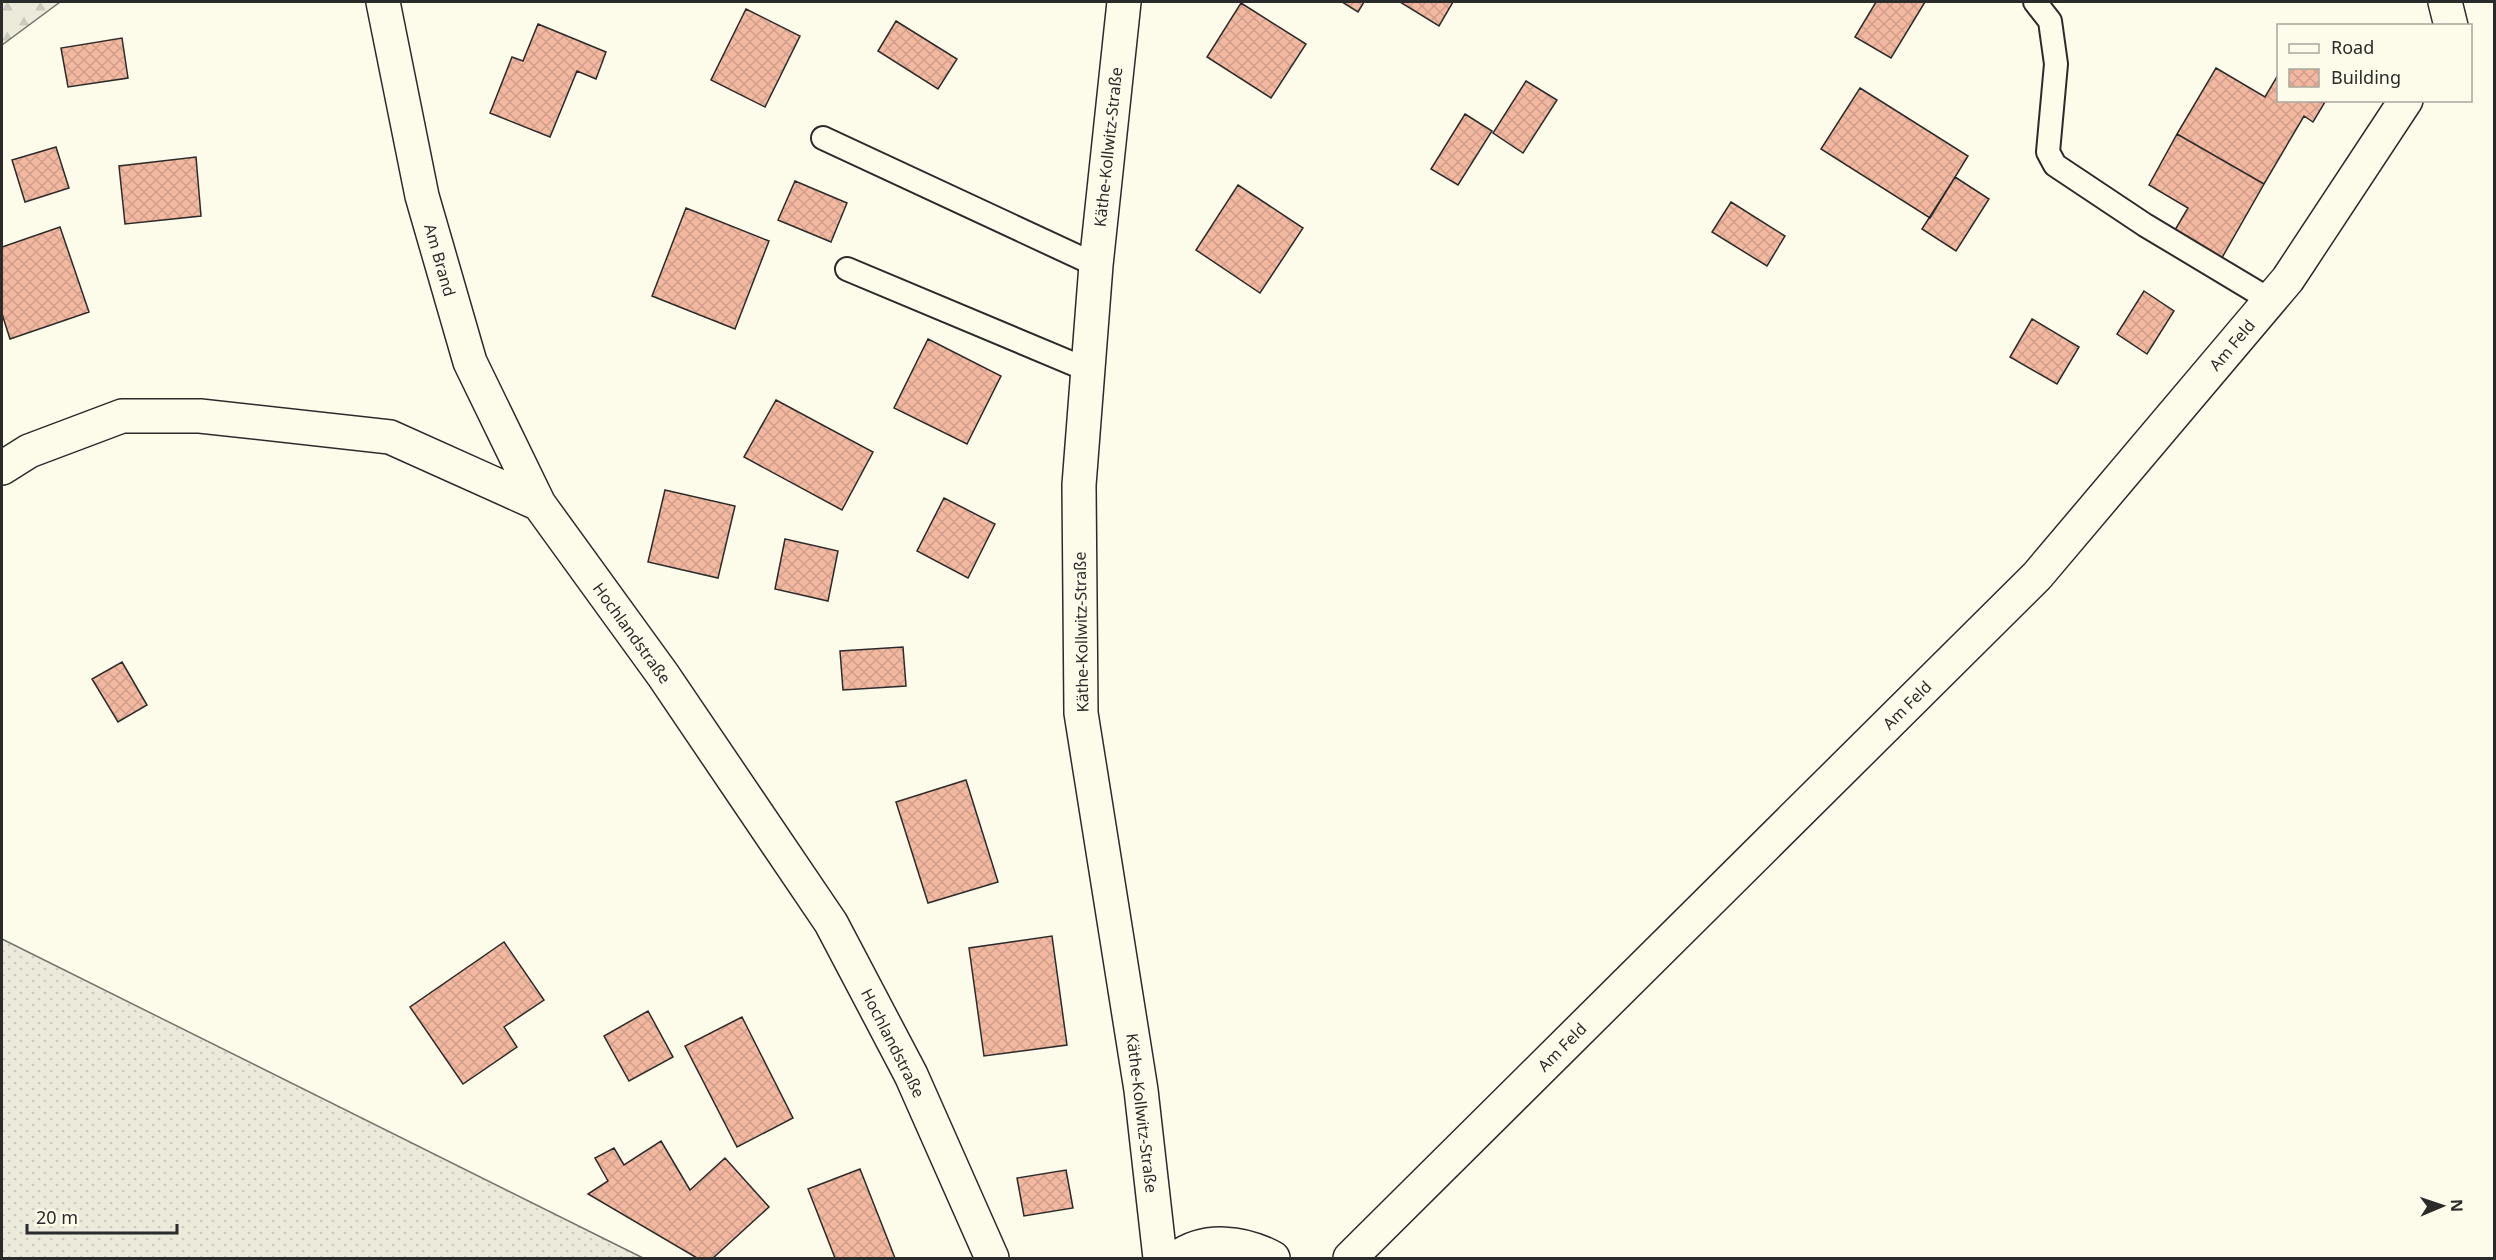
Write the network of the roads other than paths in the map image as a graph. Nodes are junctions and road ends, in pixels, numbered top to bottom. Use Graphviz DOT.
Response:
graph roads {
  1 [pos="383,2"];
  2 [pos="1124,2"];
  3 [pos="2035,2"];
  4 [pos="2445,2"];
  5 [pos="2450,24"];
  6 [pos="2405,102"];
  7 [pos="823,138"];
  8 [pos="1096,265"];
  9 [pos="847,270"];
  10 [pos="2270,300"];
  11 [pos="1088,370"];
  12 [pos="2,468"];
  13 [pos="539,504"];
  14 [pos="992,1258"];
  15 [pos="1160,1258"];
  16 [pos="1177,1258"];
  17 [pos="1273,1258"];
  18 [pos="1350,1258"];
  1 -- 13 [label="street, Am Brand"];
  2 -- 8 [label="street, Käthe-Kollwitz-Straße"];
  3 -- 10 [label="lane"];
  4 -- 5 [label="street"];
  6 -- 10 [label="street, Am Feld"];
  7 -- 8 [label="lane"];
  8 -- 11 [label="street, Käthe-Kollwitz-Straße"];
  9 -- 11 [label="lane"];
  10 -- 18 [label="street, Am Feld"];
  11 -- 15 [label="street, Käthe-Kollwitz-Straße"];
  12 -- 13 [label="street, Hochlandstraße"];
  13 -- 14 [label="street, Hochlandstraße"];
  16 -- 17 [label="street"];
}
